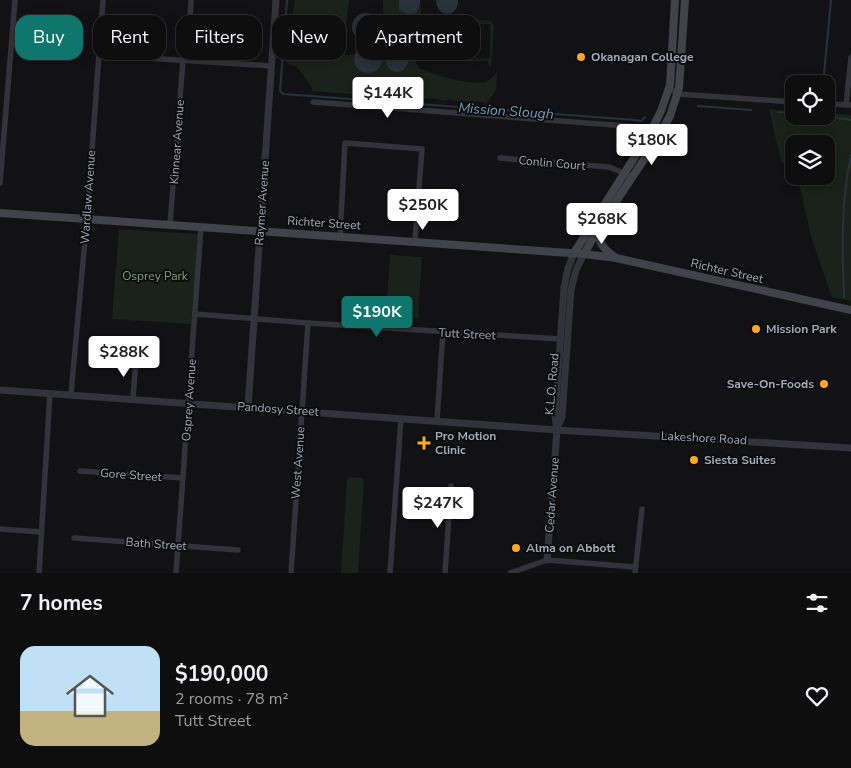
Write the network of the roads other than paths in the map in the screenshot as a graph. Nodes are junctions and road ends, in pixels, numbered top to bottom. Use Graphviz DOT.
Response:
graph roads {
  1 [pos="15,0"];
  2 [pos="103,0"];
  3 [pos="191,0"];
  4 [pos="276,0"];
  5 [pos="675,0"];
  6 [pos="686,0"];
  7 [pos="102,15"];
  8 [pos="190,15"];
  9 [pos="851,58"];
  10 [pos="99,60"];
  11 [pos="183,60"];
  12 [pos="272,66"];
  13 [pos="670,85"];
  14 [pos="679,91"];
  15 [pos="785,101"];
  16 [pos="313,102"];
  17 [pos="835,104"];
  18 [pos="849,105"];
  19 [pos="651,131"];
  20 [pos="500,158"];
  21 [pos="623,172"];
  22 [pos="632,177"];
  23 [pos="0,183"];
  24 [pos="0,213"];
  25 [pos="87,218"];
  26 [pos="170,224"];
  27 [pos="601,224"];
  28 [pos="201,227"];
  29 [pos="260,230"];
  30 [pos="340,236"];
  31 [pos="415,241"];
  32 [pos="574,253"];
  33 [pos="584,254"];
  34 [pos="616,258"];
  35 [pos="851,310"];
  36 [pos="195,314"];
  37 [pos="254,319"];
  38 [pos="308,324"];
  39 [pos="443,332"];
  40 [pos="560,339"];
  41 [pos="136,360"];
  42 [pos="0,390"];
  43 [pos="50,393"];
  44 [pos="71,394"];
  45 [pos="133,398"];
  46 [pos="188,403"];
  47 [pos="248,407"];
  48 [pos="302,410"];
  49 [pos="401,418"];
  50 [pos="437,420"];
  51 [pos="556,430"];
  52 [pos="851,448"];
  53 [pos="80,471"];
  54 [pos="183,478"];
  55 [pos="450,486"];
  56 [pos="642,509"];
  57 [pos="0,530"];
  58 [pos="41,532"];
  59 [pos="74,538"];
  60 [pos="178,545"];
  61 [pos="238,550"];
  62 [pos="547,560"];
  63 [pos="635,570"];
  64 [pos="39,573"];
  65 [pos="176,573"];
  66 [pos="291,573"];
  67 [pos="390,573"];
  68 [pos="445,573"];
  69 [pos="510,573"];
  1 -- 23 [label="street"];
  2 -- 7 [label="street, Wardlaw Avenue"];
  3 -- 8 [label="street, Kinnear Avenue"];
  4 -- 12 [label="street, Raymer Avenue"];
  5 -- 13 [label="main road, K.L.O. Road"];
  6 -- 14 [label="main road, K.L.O. Road"];
  9 -- 18 [label="street"];
  10 -- 25 [label="street, Wardlaw Avenue"];
  11 -- 12 [label="street"];
  11 -- 26 [label="street, Kinnear Avenue"];
  12 -- 29 [label="street, Raymer Avenue"];
  13 -- 14 [label="street"];
  13 -- 19 [label="main road, K.L.O. Road"];
  14 -- 15 [label="street"];
  14 -- 22 [label="main road, K.L.O. Road"];
  16 -- 19 [label="street"];
  17 -- 18 [label="street"];
  19 -- 21 [label="main road, K.L.O. Road"];
  20 -- 21 [label="street, Conlin Court"];
  21 -- 22 [label="street, Conlin Court"];
  21 -- 32 [label="main road, K.L.O. Road"];
  22 -- 27 [label="main road, K.L.O. Road"];
  24 -- 25 [label="main road, Richter Street"];
  25 -- 26 [label="main road, Richter Street"];
  25 -- 44 [label="street, Wardlaw Avenue"];
  26 -- 28 [label="main road, Richter Street"];
  27 -- 33 [label="main road, K.L.O. Road"];
  27 -- 34 [label="main road"];
  28 -- 29 [label="main road, Richter Street"];
  28 -- 36 [label="street, Osprey Avenue"];
  29 -- 30 [label="main road, Richter Street"];
  29 -- 37 [label="street, Raymer Avenue"];
  30 -- 31 [label="main road, Richter Street"];
  30 -- 31 [label="street"];
  31 -- 32 [label="main road, Richter Street"];
  32 -- 33 [label="main road, Richter Street"];
  32 -- 40 [label="street, K.L.O. Road"];
  33 -- 34 [label="main road, Richter Street"];
  33 -- 51 [label="street, K.L.O. Road"];
  34 -- 35 [label="main road, Richter Street"];
  36 -- 37 [label="street, Tutt Street"];
  36 -- 46 [label="street, Osprey Avenue"];
  37 -- 38 [label="street, Tutt Street"];
  37 -- 47 [label="street, Raymer Avenue"];
  38 -- 39 [label="street, Tutt Street"];
  38 -- 48 [label="street, West Avenue"];
  39 -- 40 [label="street, Tutt Street"];
  39 -- 50 [label="street"];
  40 -- 51 [label="street, K.L.O. Road"];
  41 -- 45 [label="street"];
  42 -- 43 [label="street, Pandosy Street"];
  43 -- 44 [label="street, Pandosy Street"];
  43 -- 58 [label="street"];
  44 -- 45 [label="street, Pandosy Street"];
  45 -- 46 [label="street, Pandosy Street"];
  46 -- 47 [label="street, Pandosy Street"];
  46 -- 54 [label="street, Osprey Avenue"];
  47 -- 48 [label="street, Pandosy Street"];
  48 -- 49 [label="street, Pandosy Street"];
  48 -- 66 [label="street, West Avenue"];
  49 -- 50 [label="street, Pandosy Street"];
  49 -- 67 [label="street"];
  50 -- 51 [label="street, Pandosy Street"];
  51 -- 52 [label="street, Lakeshore Road"];
  51 -- 62 [label="street, Cedar Avenue"];
  53 -- 54 [label="street, Gore Street"];
  54 -- 60 [label="street, Osprey Avenue"];
  55 -- 68 [label="street"];
  56 -- 63 [label="street"];
  57 -- 58 [label="street"];
  58 -- 64 [label="street"];
  59 -- 60 [label="street, Bath Street"];
  60 -- 61 [label="street, Bath Street"];
  60 -- 65 [label="street, Osprey Avenue"];
  62 -- 63 [label="street"];
  62 -- 69 [label="street"];
}
